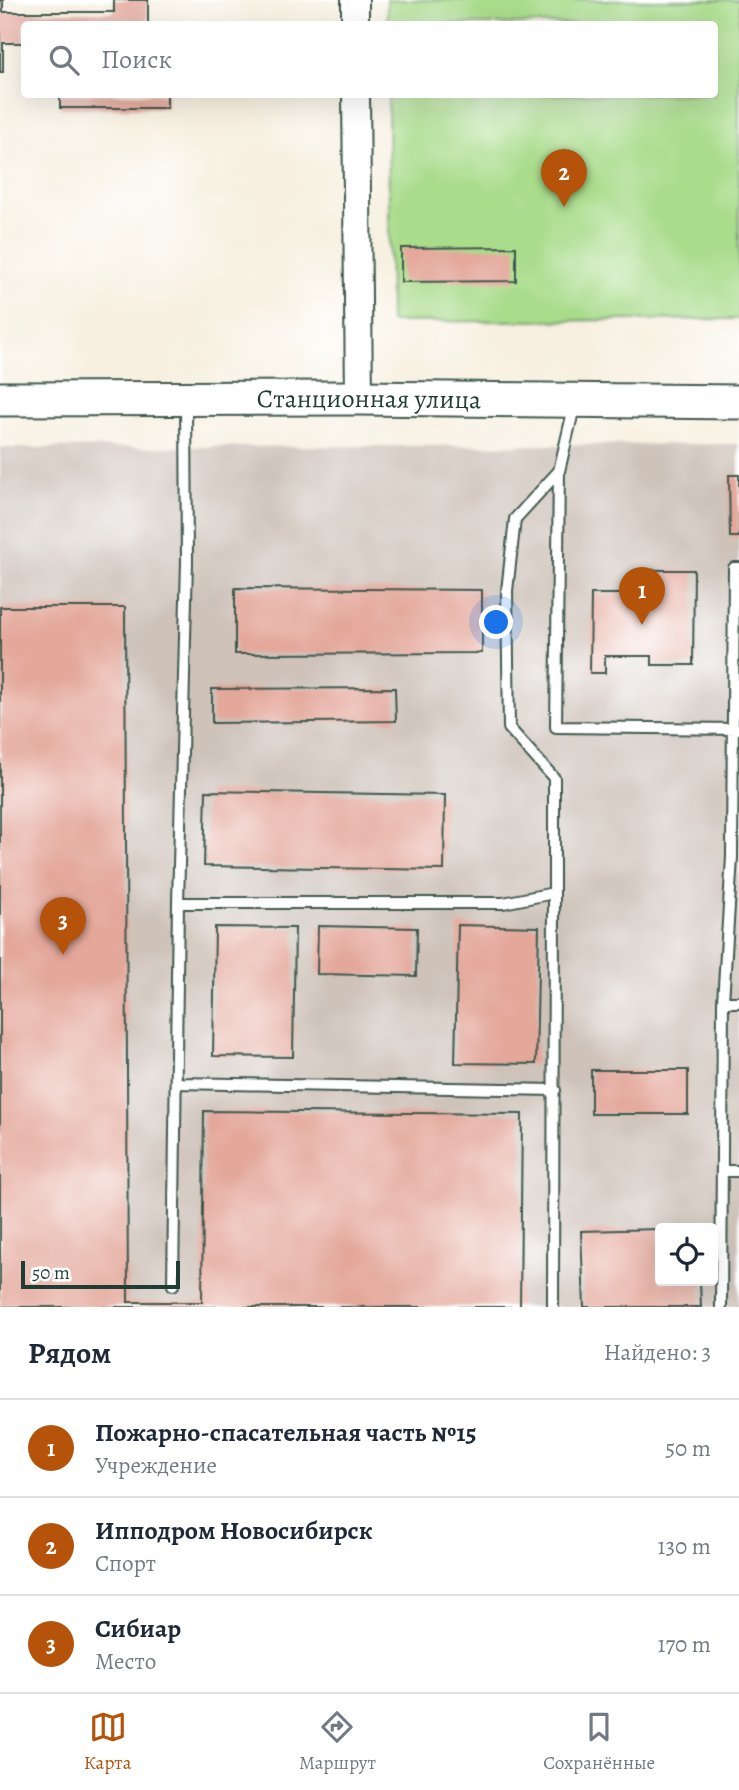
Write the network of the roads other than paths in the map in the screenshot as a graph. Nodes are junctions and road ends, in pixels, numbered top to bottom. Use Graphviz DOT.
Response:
graph roads {
  1 [pos="355,0"];
  2 [pos="355,21"];
  3 [pos="356,98"];
  4 [pos="186,398"];
  5 [pos="359,398"];
  6 [pos="0,399"];
  7 [pos="576,400"];
  8 [pos="739,402"];
  9 [pos="559,471"];
  10 [pos="739,568"];
  11 [pos="736,729"];
  12 [pos="736,857"];
  13 [pos="554,893"];
  14 [pos="178,903"];
  15 [pos="723,1002"];
  16 [pos="739,1002"];
  17 [pos="176,1083"];
  18 [pos="555,1090"];
  19 [pos="723,1171"];
  20 [pos="739,1171"];
  21 [pos="173,1285"];
  22 [pos="553,1307"];
  23 [pos="721,1307"];
  1 -- 2 [label="street"];
  3 -- 5 [label="street"];
  4 -- 5 [label="main road, Станционная улица"];
  4 -- 6 [label="main road, Станционная улица"];
  4 -- 14 [label="lane"];
  5 -- 7 [label="main road, Станционная улица"];
  7 -- 8 [label="main road, Станционная улица"];
  7 -- 9 [label="lane"];
  9 -- 11 [label="lane"];
  9 -- 13 [label="lane"];
  10 -- 11 [label="lane"];
  11 -- 12 [label="lane"];
  12 -- 15 [label="lane"];
  13 -- 14 [label="lane"];
  13 -- 18 [label="lane"];
  14 -- 17 [label="lane"];
  15 -- 16 [label="lane"];
  15 -- 19 [label="lane"];
  17 -- 18 [label="lane"];
  17 -- 21 [label="lane"];
  18 -- 22 [label="lane"];
  19 -- 20 [label="lane"];
  19 -- 23 [label="lane"];
}
